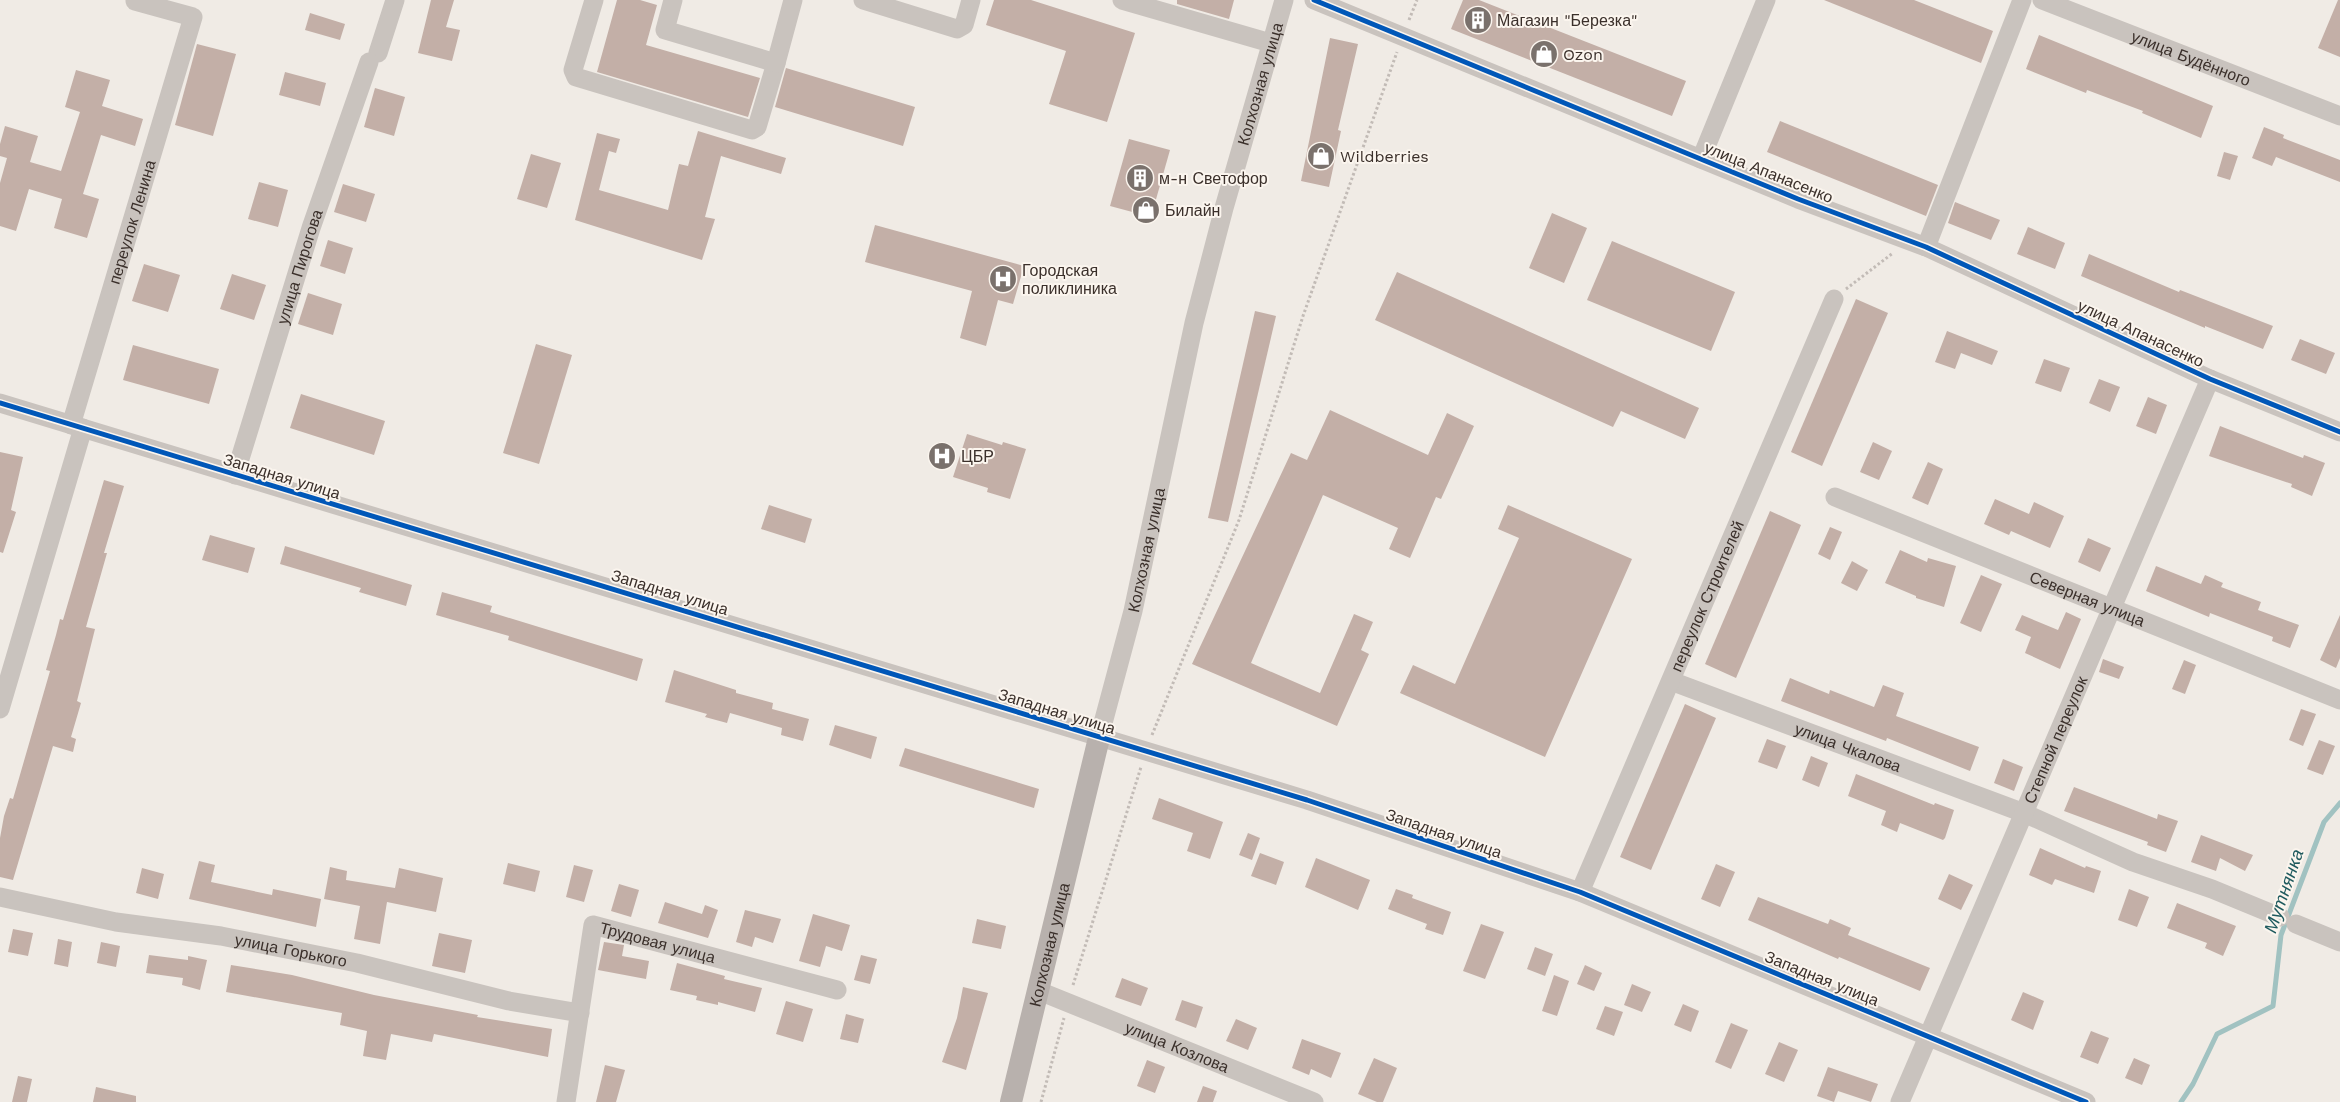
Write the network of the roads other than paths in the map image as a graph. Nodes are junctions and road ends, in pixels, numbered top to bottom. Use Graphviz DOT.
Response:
graph roads {
  1 [pos="135,0"];
  2 [pos="395,0"];
  3 [pos="594,0"];
  4 [pos="673,0"];
  5 [pos="793,0"];
  6 [pos="862,0"];
  7 [pos="971,0"];
  8 [pos="1122,0"];
  9 [pos="1284,0"];
  10 [pos="1314,0"];
  11 [pos="1766,0"];
  12 [pos="2022,0"];
  13 [pos="2042,0"];
  14 [pos="1271,43"];
  15 [pos="776,63"];
  16 [pos="2340,116"];
  17 [pos="1701,159"];
  18 [pos="1917,244"];
  19 [pos="1834,299"];
  20 [pos="2210,379"];
  21 [pos="0,403"];
  22 [pos="77,426"];
  23 [pos="2340,432"];
  24 [pos="235,475"];
  25 [pos="1835,497"];
  26 [pos="2112,608"];
  27 [pos="1671,681"];
  28 [pos="2340,700"];
  29 [pos="0,709"];
  30 [pos="1099,738"];
  31 [pos="2024,813"];
  32 [pos="1580,892"];
  33 [pos="0,897"];
  34 [pos="2340,942"];
  35 [pos="837,990"];
  36 [pos="1039,992"];
  37 [pos="580,1014"];
  38 [pos="1929,1035"];
  39 [pos="566,1102"];
  40 [pos="1011,1102"];
  41 [pos="1314,1102"];
  42 [pos="1900,1102"];
  43 [pos="2086,1102"];
  1 -- 22 [label="street, переулок Ленина"];
  2 -- 24 [label="street, улица Пирогова"];
  3 -- 15 [label="street"];
  4 -- 15 [label="street"];
  5 -- 15 [label="street"];
  6 -- 7 [label="street"];
  8 -- 14 [label="street"];
  9 -- 14 [label="street, Колхозная улица"];
  10 -- 17 [label="street, улица Апанасенко"];
  11 -- 17 [label="street"];
  12 -- 18 [label="street"];
  13 -- 16 [label="street, улица Будённого"];
  14 -- 30 [label="street, Колхозная улица"];
  17 -- 18 [label="street, улица Апанасенко"];
  18 -- 20 [label="street, улица Апанасенко"];
  19 -- 27 [label="street, переулок Строителей"];
  20 -- 23 [label="street, улица Апанасенко"];
  20 -- 26 [label="street, Степной переулок"];
  21 -- 22 [label="street, Западная улица"];
  22 -- 24 [label="street, Западная улица"];
  22 -- 29 [label="street, переулок Ленина"];
  24 -- 30 [label="street, Западная улица"];
  25 -- 26 [label="street, Северная улица"];
  26 -- 28 [label="street, Северная улица"];
  26 -- 31 [label="street, Степной переулок"];
  27 -- 31 [label="street, улица Чкалова"];
  27 -- 32 [label="street, переулок Строителей"];
  30 -- 32 [label="street, Западная улица"];
  30 -- 36 [label="main road, Колхозная улица"];
  31 -- 34 [label="street, улица Чкалова"];
  31 -- 38 [label="street, Степной переулок"];
  32 -- 38 [label="street, Западная улица"];
  33 -- 37 [label="street, улица Горького"];
  35 -- 37 [label="street, Трудовая улица"];
  36 -- 40 [label="main road, Колхозная улица"];
  36 -- 41 [label="street, улица Козлова"];
  37 -- 39 [label="street, Трудовая улица"];
  38 -- 42 [label="street, Степной переулок"];
  38 -- 43 [label="street, Западная улица"];
}
